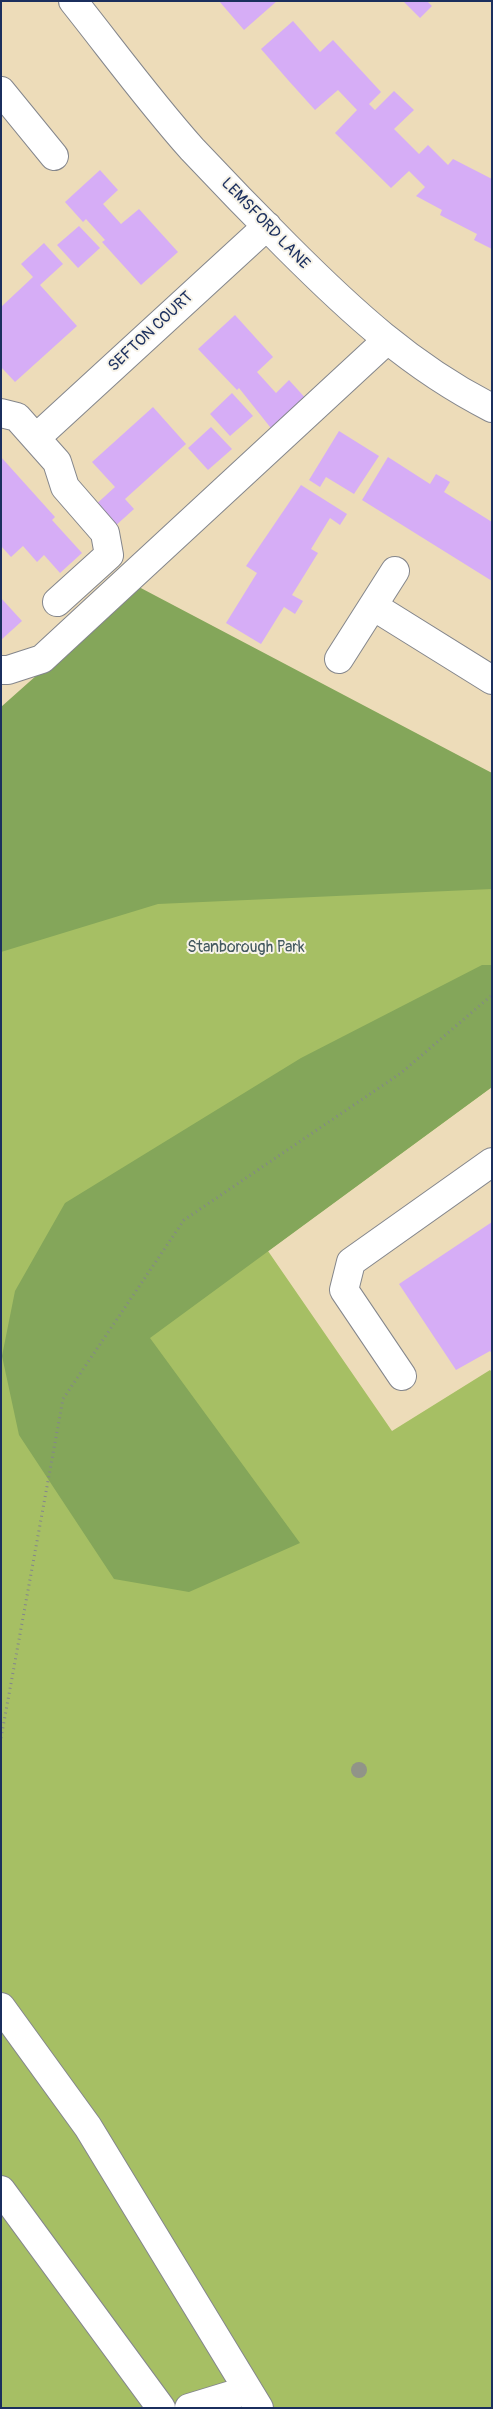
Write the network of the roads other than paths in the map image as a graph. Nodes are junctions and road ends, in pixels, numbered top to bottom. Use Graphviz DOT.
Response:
graph roads {
  1 [pos="73,1"];
  2 [pos="4,102"];
  3 [pos="54,156"];
  4 [pos="267,226"];
  5 [pos="387,340"];
  6 [pos="492,408"];
  7 [pos="1,413"];
  8 [pos="36,438"];
  9 [pos="395,571"];
  10 [pos="57,602"];
  11 [pos="373,606"];
  12 [pos="339,659"];
  13 [pos="1,670"];
  14 [pos="492,680"];
  15 [pos="492,1162"];
  16 [pos="402,1376"];
  17 [pos="1,2007"];
  18 [pos="1,2190"];
  19 [pos="254,2399"];
  20 [pos="161,2408"];
  21 [pos="189,2408"];
  1 -- 4 [label="street, LEMSFORD LANE"];
  2 -- 3 [label="street"];
  4 -- 5 [label="street, LEMSFORD LANE"];
  4 -- 8 [label="street, SEFTON COURT"];
  5 -- 6 [label="street, LEMSFORD LANE"];
  5 -- 13 [label="street"];
  7 -- 8 [label="street"];
  8 -- 10 [label="street"];
  9 -- 11 [label="street"];
  11 -- 12 [label="street"];
  11 -- 14 [label="street"];
  15 -- 16 [label="street"];
  17 -- 19 [label="street"];
  18 -- 20 [label="street"];
  19 -- 21 [label="street"];
}
